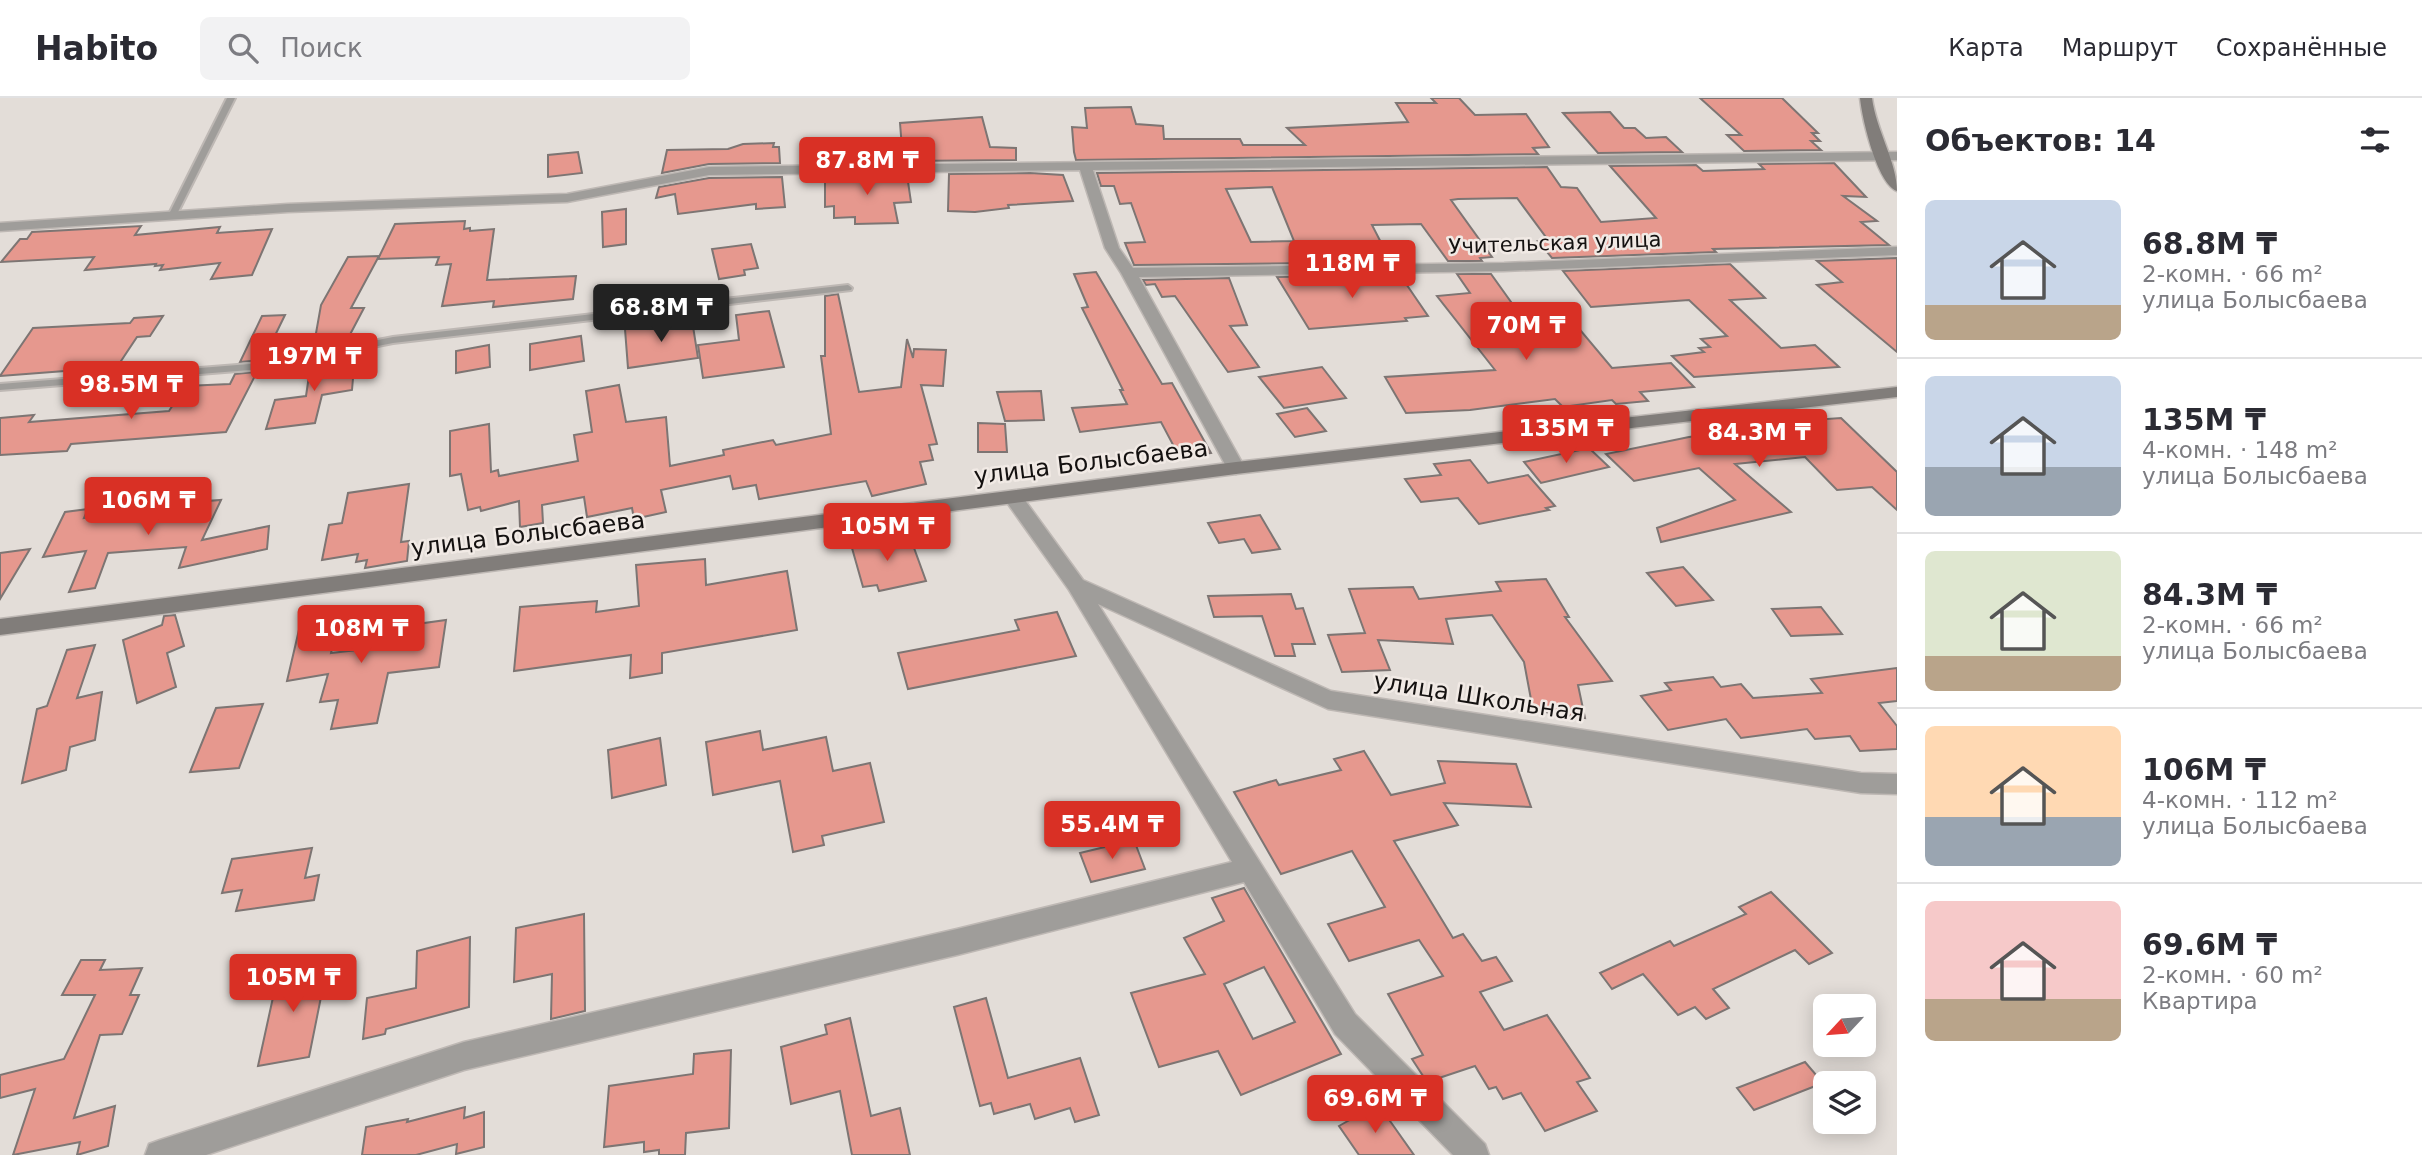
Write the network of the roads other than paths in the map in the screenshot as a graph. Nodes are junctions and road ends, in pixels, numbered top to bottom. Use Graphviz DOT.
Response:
graph roads {
  1 [pos="231,98"];
  2 [pos="1866,98"];
  3 [pos="1880,156"];
  4 [pos="1897,156"];
  5 [pos="1085,166"];
  6 [pos="1897,187"];
  7 [pos="173,214"];
  8 [pos="0,227"];
  9 [pos="1897,251"];
  10 [pos="1129,273"];
  11 [pos="848,288"];
  12 [pos="0,387"];
  13 [pos="1897,392"];
  14 [pos="1236,468"];
  15 [pos="1012,497"];
  16 [pos="1076,585"];
  17 [pos="0,626"];
  18 [pos="1897,784"];
  19 [pos="1248,869"];
  20 [pos="160,1155"];
  21 [pos="1474,1155"];
  1 -- 7 [label="lane"];
  2 -- 3 [label="street"];
  3 -- 4 [label="street"];
  3 -- 5 [label="street"];
  3 -- 6 [label="street"];
  5 -- 7 [label="street"];
  5 -- 10 [label="street"];
  7 -- 8 [label="street"];
  9 -- 10 [label="street, Учительская улица"];
  10 -- 14 [label="street"];
  11 -- 12 [label="lane"];
  13 -- 14 [label="street, улица Болысбаева"];
  14 -- 15 [label="street, улица Болысбаева"];
  15 -- 16 [label="street"];
  15 -- 17 [label="street, улица Болысбаева"];
  16 -- 18 [label="street, улица Школьная"];
  16 -- 19 [label="street"];
  19 -- 20 [label="street"];
  19 -- 21 [label="street"];
}
